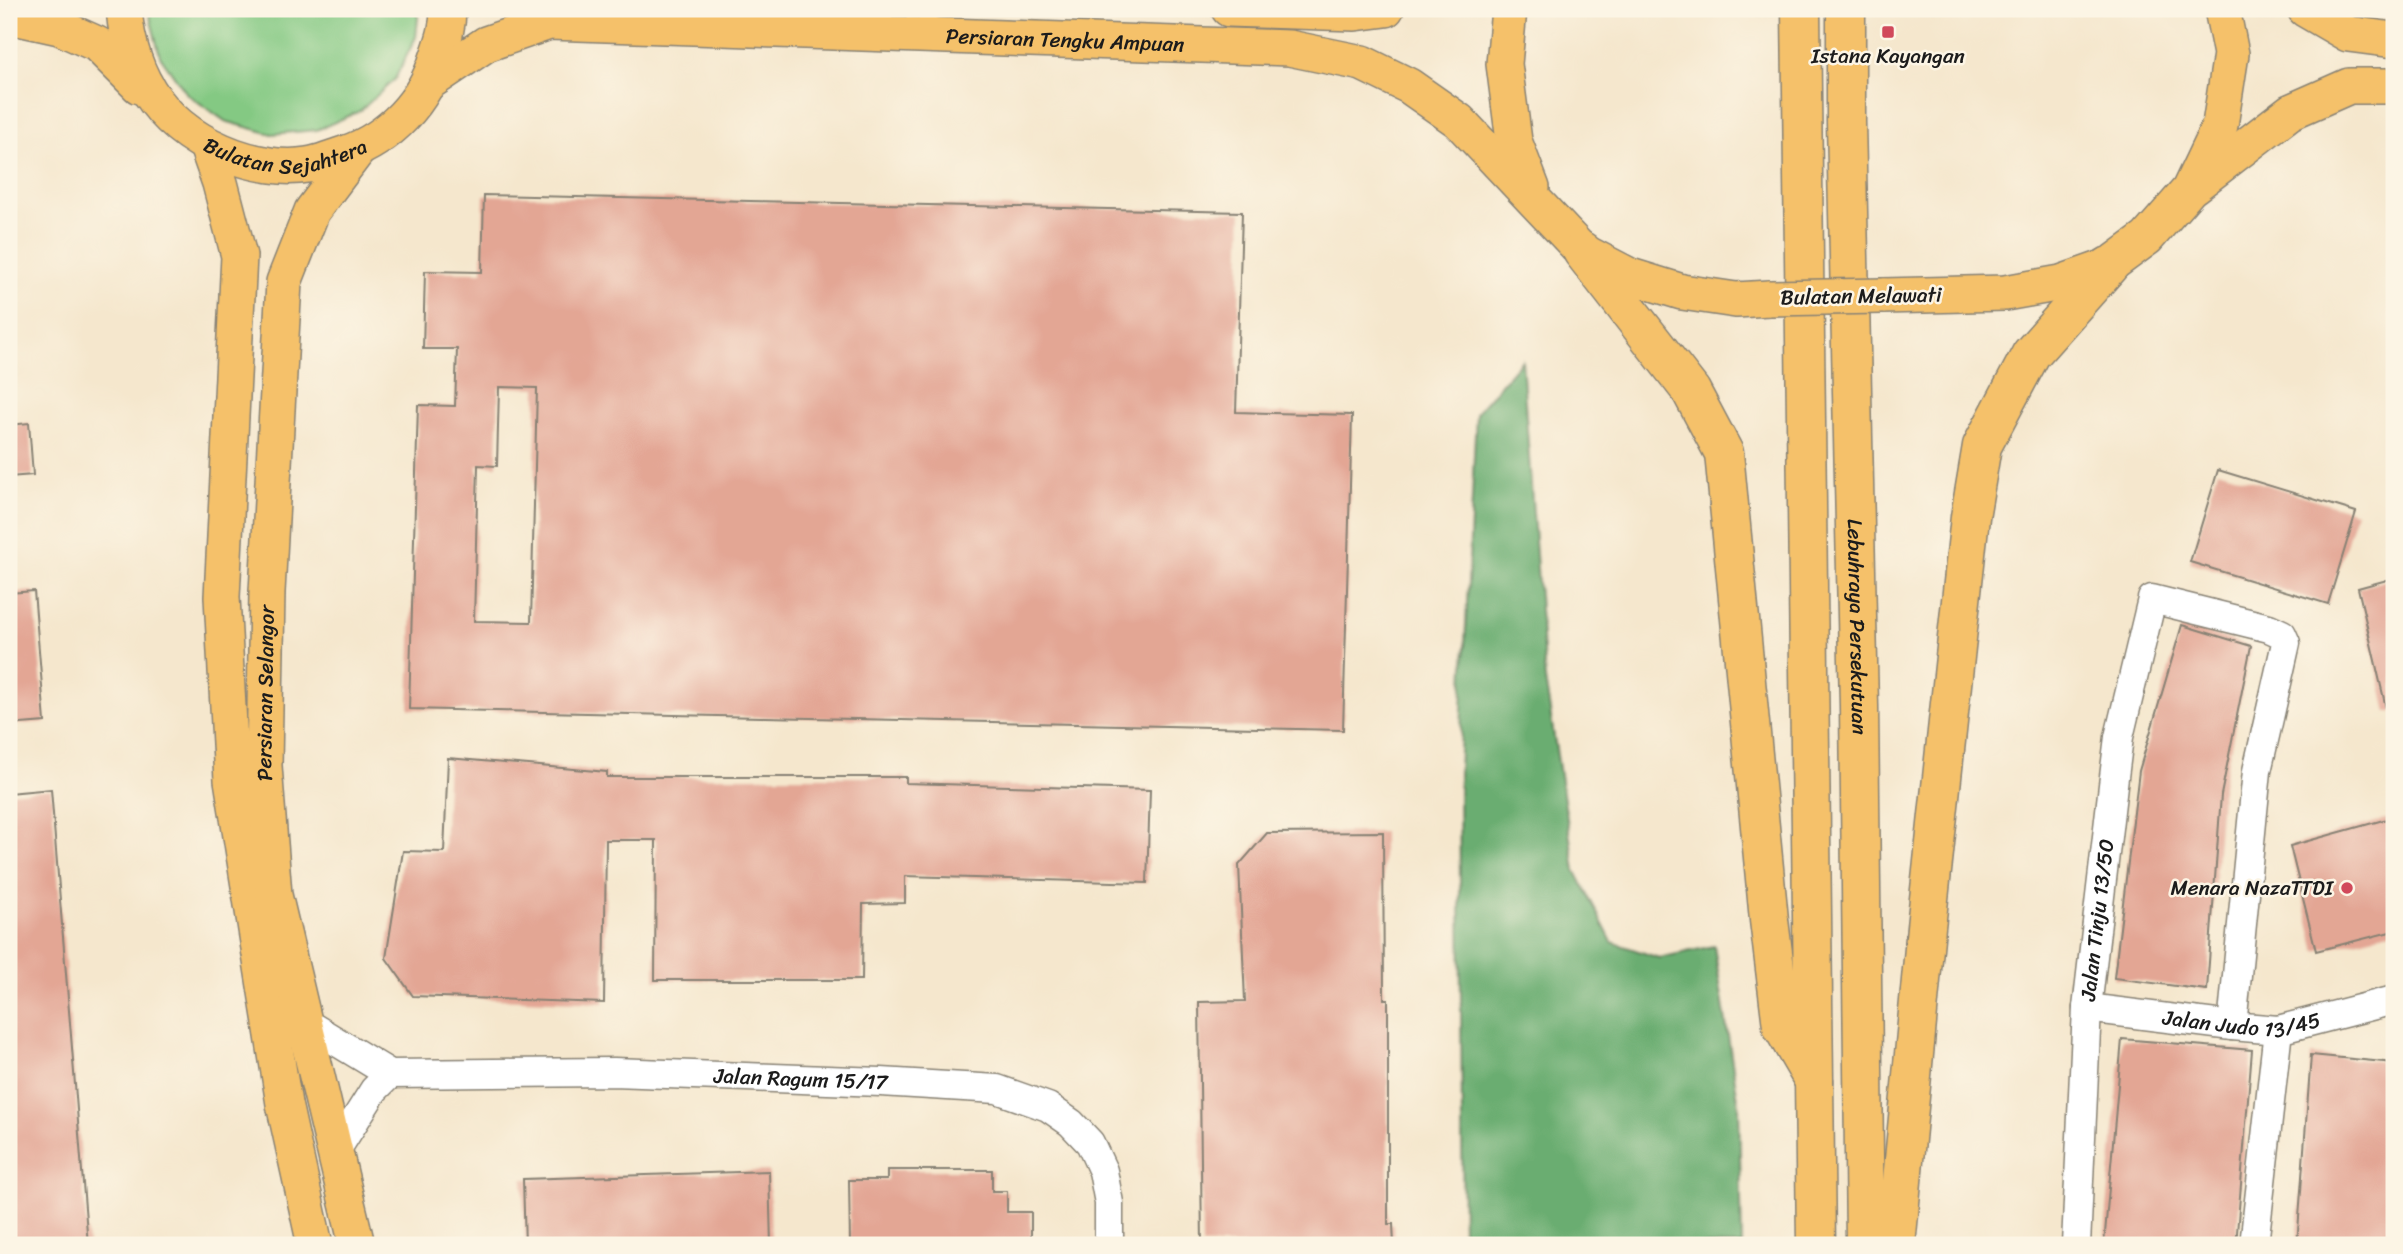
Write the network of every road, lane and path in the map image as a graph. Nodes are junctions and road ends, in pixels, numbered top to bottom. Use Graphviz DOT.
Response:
graph roads {
  1 [pos="124,9"];
  2 [pos="448,9"];
  3 [pos="1229,9"];
  4 [pos="1386,9"];
  5 [pos="1509,9"];
  6 [pos="1801,9"];
  7 [pos="1846,9"];
  8 [pos="2222,9"];
  9 [pos="2305,9"];
  10 [pos="9,16"];
  11 [pos="2394,40"];
  12 [pos="428,83"];
  13 [pos="2394,86"];
  14 [pos="159,106"];
  15 [pos="207,146"];
  16 [pos="357,151"];
  17 [pos="2189,190"];
  18 [pos="1538,204"];
  19 [pos="1582,251"];
  20 [pos="2109,266"];
  21 [pos="2394,1000"];
  22 [pos="2087,1008"];
  23 [pos="306,1024"];
  24 [pos="2232,1026"];
  25 [pos="2278,1030"];
  26 [pos="390,1074"];
  27 [pos="1815,1083"];
  28 [pos="335,1152"];
  29 [pos="315,1245"];
  30 [pos="357,1245"];
  31 [pos="1109,1245"];
  32 [pos="1816,1245"];
  33 [pos="1864,1245"];
  34 [pos="1896,1245"];
  35 [pos="2076,1245"];
  36 [pos="2254,1245"];
  1 -- 14 [label="main road, Bulatan Sejahtera"];
  2 -- 12 [label="main road, Bulatan Sejahtera"];
  3 -- 4 [label="main road"];
  5 -- 18 [label="main road, Bulatan Melawati"];
  6 -- 27 [label="highway"];
  7 -- 33 [label="highway, Lebuhraya Persekutuan"];
  8 -- 17 [label="main road, Bulatan Melawati"];
  9 -- 11 [label="main road"];
  10 -- 14 [label="main road"];
  12 -- 16 [label="main road, Bulatan Sejahtera"];
  12 -- 18 [label="main road, Persiaran Tengku Ampuan"];
  13 -- 17 [label="main road"];
  14 -- 15 [label="main road, Bulatan Sejahtera"];
  15 -- 16 [label="main road, Bulatan Sejahtera"];
  15 -- 29 [label="main road, Persiaran Selangor"];
  16 -- 23 [label="main road, Persiaran Selangor"];
  17 -- 20 [label="main road, Bulatan Melawati"];
  18 -- 19 [label="main road, Bulatan Melawati"];
  19 -- 20 [label="main road, Bulatan Melawati, bridge"];
  19 -- 27 [label="highway"];
  20 -- 34 [label="highway"];
  21 -- 25 [label="street, Jalan Judo 13/45"];
  22 -- 24 [label="street, Jalan Judo 13/45"];
  22 -- 24 [label="street, Jalan Tinju 13/50"];
  22 -- 35 [label="street, Jalan Tinju 13/50"];
  23 -- 26 [label="street"];
  23 -- 28 [label="main road, Persiaran Selangor"];
  24 -- 25 [label="street, Jalan Judo 13/45"];
  25 -- 36 [label="street"];
  26 -- 28 [label="street"];
  26 -- 31 [label="street, Jalan Ragum 15/17"];
  27 -- 32 [label="highway"];
  28 -- 30 [label="main road, Persiaran Selangor"];
}
